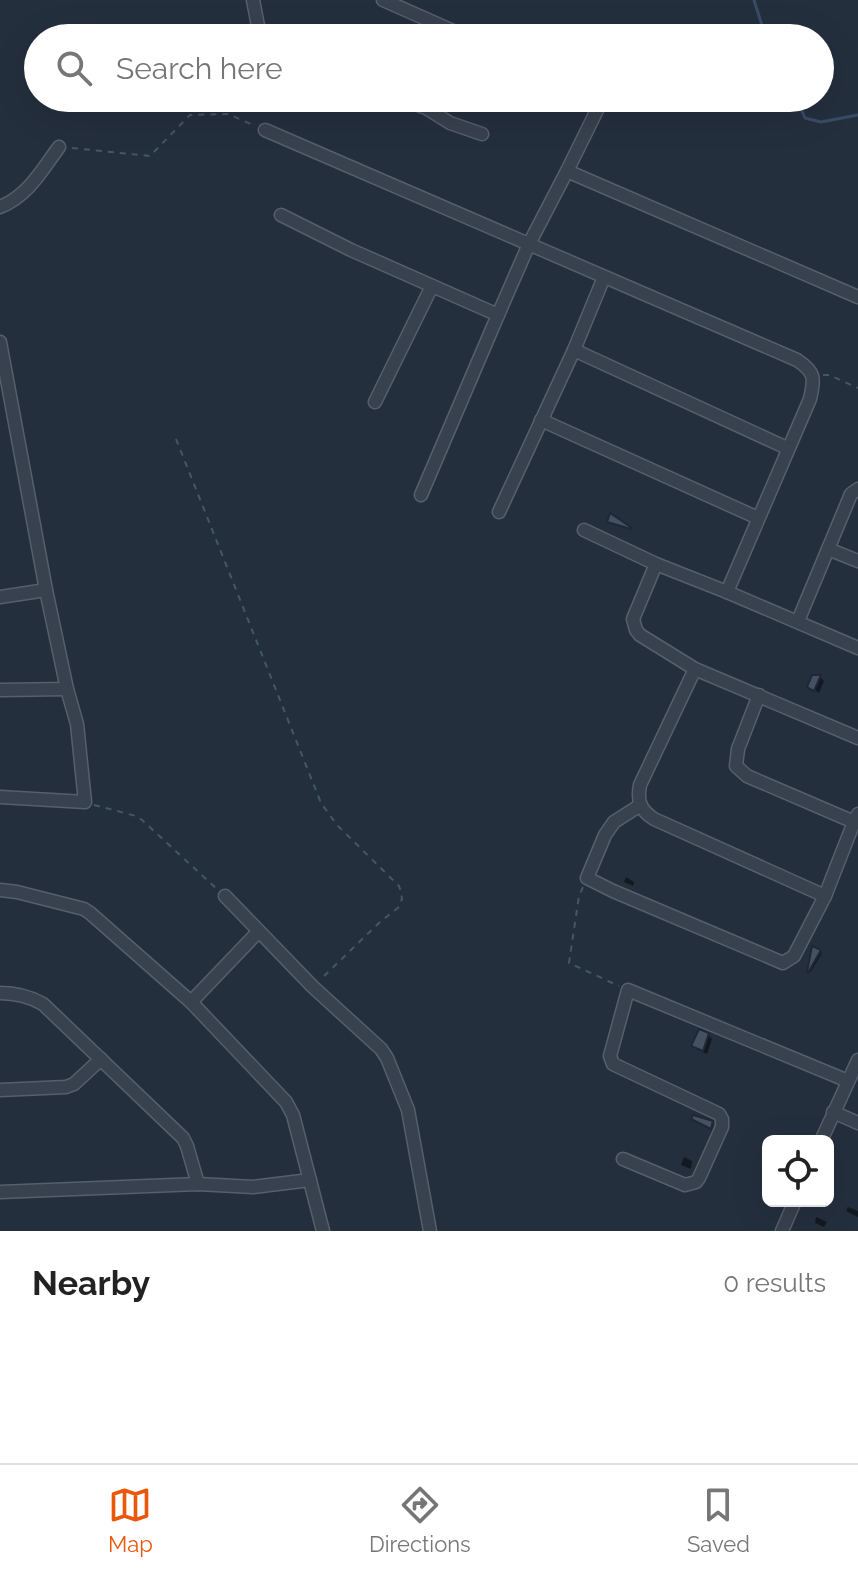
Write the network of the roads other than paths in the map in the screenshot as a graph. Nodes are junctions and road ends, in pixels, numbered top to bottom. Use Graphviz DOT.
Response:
graph roads {
  1 [pos="253,0"];
  2 [pos="383,0"];
  3 [pos="258,24"];
  4 [pos="437,24"];
  5 [pos="432,112"];
  6 [pos="596,112"];
  7 [pos="265,130"];
  8 [pos="482,134"];
  9 [pos="59,147"];
  10 [pos="567,171"];
  11 [pos="0,207"];
  12 [pos="281,215"];
  13 [pos="529,244"];
  14 [pos="604,277"];
  15 [pos="432,286"];
  16 [pos="858,297"];
  17 [pos="498,315"];
  18 [pos="0,342"];
  19 [pos="574,350"];
  20 [pos="375,402"];
  21 [pos="541,420"];
  22 [pos="787,448"];
  23 [pos="858,489"];
  24 [pos="421,495"];
  25 [pos="499,512"];
  26 [pos="758,518"];
  27 [pos="584,530"];
  28 [pos="828,549"];
  29 [pos="858,561"];
  30 [pos="656,564"];
  31 [pos="46,590"];
  32 [pos="727,592"];
  33 [pos="0,597"];
  34 [pos="798,621"];
  35 [pos="858,648"];
  36 [pos="695,669"];
  37 [pos="67,689"];
  38 [pos="0,690"];
  39 [pos="759,695"];
  40 [pos="858,738"];
  41 [pos="0,797"];
  42 [pos="639,806"];
  43 [pos="856,818"];
  44 [pos="0,890"];
  45 [pos="225,896"];
  46 [pos="825,896"];
  47 [pos="258,932"];
  48 [pos="0,993"];
  49 [pos="191,1002"];
  50 [pos="101,1059"];
  51 [pos="858,1060"];
  52 [pos="848,1081"];
  53 [pos="0,1090"];
  54 [pos="833,1112"];
  55 [pos="858,1123"];
  56 [pos="823,1135"];
  57 [pos="623,1159"];
  58 [pos="310,1180"];
  59 [pos="198,1184"];
  60 [pos="0,1192"];
  61 [pos="792,1207"];
  62 [pos="323,1231"];
  63 [pos="430,1231"];
  64 [pos="782,1231"];
  1 -- 3 [label="street"];
  2 -- 4 [label="street"];
  5 -- 8 [label="street"];
  6 -- 10 [label="street"];
  7 -- 13 [label="street"];
  9 -- 11 [label="street"];
  10 -- 13 [label="street"];
  10 -- 16 [label="street"];
  12 -- 15 [label="street"];
  13 -- 14 [label="street"];
  13 -- 17 [label="street"];
  14 -- 19 [label="street"];
  14 -- 22 [label="street"];
  15 -- 17 [label="street"];
  15 -- 20 [label="street"];
  17 -- 24 [label="street"];
  18 -- 31 [label="street"];
  19 -- 21 [label="street"];
  19 -- 22 [label="street"];
  21 -- 25 [label="street"];
  21 -- 26 [label="street"];
  22 -- 26 [label="street"];
  23 -- 28 [label="street"];
  26 -- 32 [label="street"];
  27 -- 30 [label="street"];
  28 -- 29 [label="street"];
  28 -- 34 [label="street"];
  30 -- 32 [label="street"];
  30 -- 36 [label="street"];
  31 -- 33 [label="street"];
  31 -- 37 [label="street"];
  32 -- 34 [label="street"];
  34 -- 35 [label="street"];
  36 -- 39 [label="street"];
  36 -- 42 [label="street"];
  37 -- 38 [label="street"];
  37 -- 41 [label="street"];
  39 -- 40 [label="street"];
  39 -- 43 [label="street"];
  42 -- 46 [label="street"];
  42 -- 46 [label="street"];
  43 -- 46 [label="street"];
  44 -- 49 [label="street"];
  45 -- 47 [label="street"];
  47 -- 49 [label="street"];
  47 -- 63 [label="street"];
  48 -- 50 [label="street"];
  49 -- 58 [label="street"];
  50 -- 53 [label="street"];
  50 -- 59 [label="street"];
  51 -- 52 [label="street"];
  52 -- 54 [label="street"];
  52 -- 57 [label="street"];
  54 -- 55 [label="street"];
  54 -- 56 [label="street"];
  58 -- 59 [label="street"];
  58 -- 62 [label="street"];
  59 -- 60 [label="street"];
  61 -- 64 [label="street"];
}
